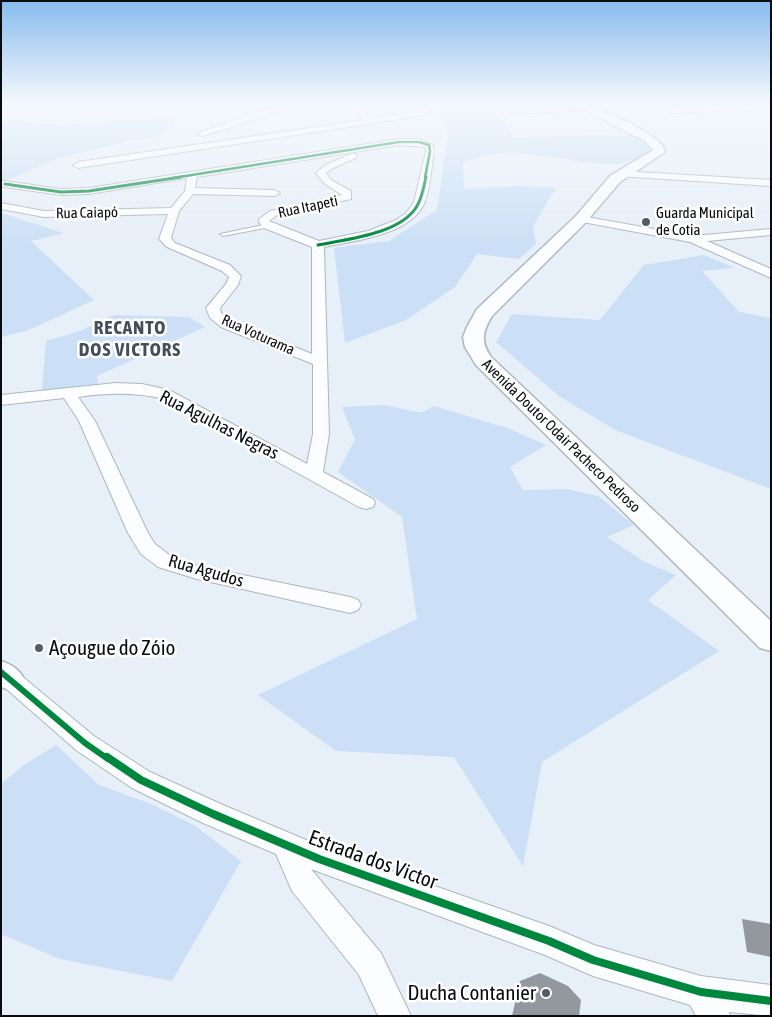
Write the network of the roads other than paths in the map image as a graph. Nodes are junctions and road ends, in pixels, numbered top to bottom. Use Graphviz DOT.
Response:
graph roads {
  1 [pos="182,149"];
  2 [pos="356,149"];
  3 [pos="368,149"];
  4 [pos="430,149"];
  5 [pos="659,149"];
  6 [pos="294,150"];
  7 [pos="326,154"];
  8 [pos="347,159"];
  9 [pos="78,165"];
  10 [pos="621,174"];
  11 [pos="192,175"];
  12 [pos="771,182"];
  13 [pos="5,184"];
  14 [pos="190,192"];
  15 [pos="275,193"];
  16 [pos="1,206"];
  17 [pos="174,211"];
  18 [pos="581,219"];
  19 [pos="268,226"];
  20 [pos="771,232"];
  21 [pos="223,234"];
  22 [pos="693,239"];
  23 [pos="318,245"];
  24 [pos="771,274"];
  25 [pos="320,362"];
  26 [pos="68,394"];
  27 [pos="1,400"];
  28 [pos="314,475"];
  29 [pos="366,503"];
  30 [pos="350,605"];
  31 [pos="771,640"];
  32 [pos="5,676"];
  33 [pos="287,846"];
  34 [pos="771,1002"];
  35 [pos="707,1004"];
  36 [pos="395,1016"];
  1 -- 9 [label="street"];
  2 -- 7 [label="street"];
  3 -- 8 [label="street, Rua Itapeti"];
  4 -- 23 [label="street"];
  5 -- 10 [label="main road, Avenida Doutor Odair Pacheco Pedroso"];
  6 -- 7 [label="street"];
  6 -- 11 [label="street"];
  7 -- 8 [label="street"];
  8 -- 19 [label="street, Rua Itapeti"];
  10 -- 12 [label="street"];
  10 -- 18 [label="main road, Avenida Doutor Odair Pacheco Pedroso"];
  11 -- 13 [label="street"];
  11 -- 14 [label="street"];
  14 -- 15 [label="street"];
  14 -- 17 [label="street, Rua Voturama"];
  16 -- 17 [label="street, Rua Caiapó"];
  17 -- 25 [label="street, Rua Voturama"];
  18 -- 22 [label="street"];
  18 -- 31 [label="main road, Avenida Doutor Odair Pacheco Pedroso"];
  19 -- 21 [label="lane"];
  19 -- 23 [label="street, Rua Itapeti"];
  20 -- 22 [label="street"];
  22 -- 24 [label="street"];
  23 -- 25 [label="street"];
  25 -- 28 [label="street"];
  26 -- 27 [label="street, Rua Agulhas Negras"];
  26 -- 28 [label="street, Rua Agulhas Negras"];
  26 -- 30 [label="street, Rua Agudos"];
  28 -- 29 [label="street, Rua Agulhas Negras"];
  32 -- 33 [label="street, Estrada dos Victor"];
  33 -- 35 [label="street, Estrada dos Victor"];
  33 -- 36 [label="street"];
  34 -- 35 [label="street, Estrada dos Victor"];
}
